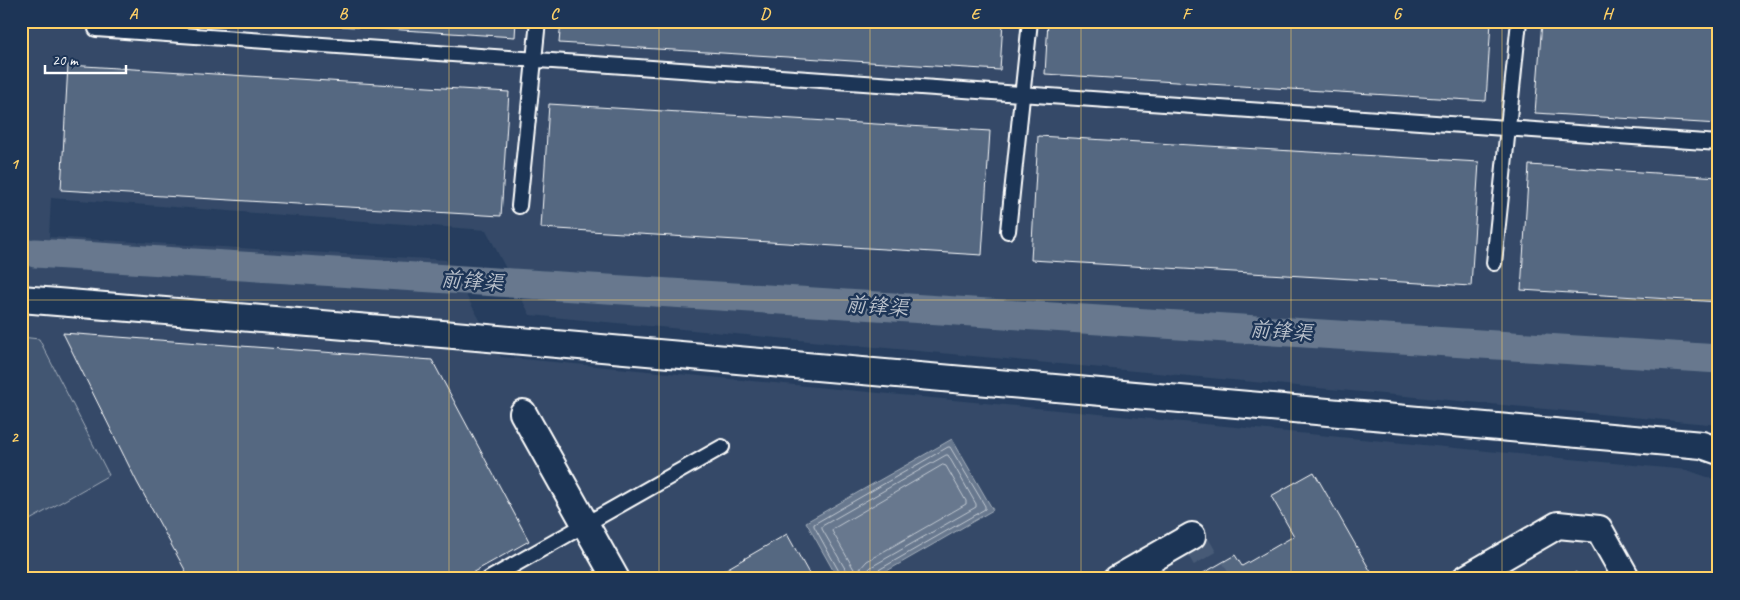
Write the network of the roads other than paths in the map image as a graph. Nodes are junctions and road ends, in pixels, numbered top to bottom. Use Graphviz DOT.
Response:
graph roads {
  1 [pos="538,21"];
  2 [pos="1030,21"];
  3 [pos="1519,21"];
  4 [pos="96,29"];
  5 [pos="534,60"];
  6 [pos="1022,94"];
  7 [pos="1508,129"];
  8 [pos="1719,144"];
  9 [pos="519,206"];
  10 [pos="1008,231"];
  11 [pos="1494,263"];
  12 [pos="21,299"];
  13 [pos="523,413"];
  14 [pos="722,448"];
  15 [pos="1719,451"];
  16 [pos="586,524"];
  17 [pos="1192,536"];
  18 [pos="489,579"];
  19 [pos="616,579"];
  20 [pos="1117,579"];
  21 [pos="1465,579"];
  22 [pos="1627,579"];
  1 -- 5 [label="lane"];
  2 -- 6 [label="lane"];
  3 -- 7 [label="lane"];
  4 -- 5 [label="lane"];
  5 -- 6 [label="lane"];
  5 -- 9 [label="lane"];
  6 -- 7 [label="lane"];
  6 -- 10 [label="lane"];
  7 -- 8 [label="lane"];
  7 -- 11 [label="lane"];
  12 -- 15 [label="street"];
  13 -- 16 [label="street"];
  14 -- 16 [label="lane"];
  16 -- 18 [label="lane"];
  16 -- 19 [label="street"];
  17 -- 20 [label="street"];
  21 -- 22 [label="street"];
}
